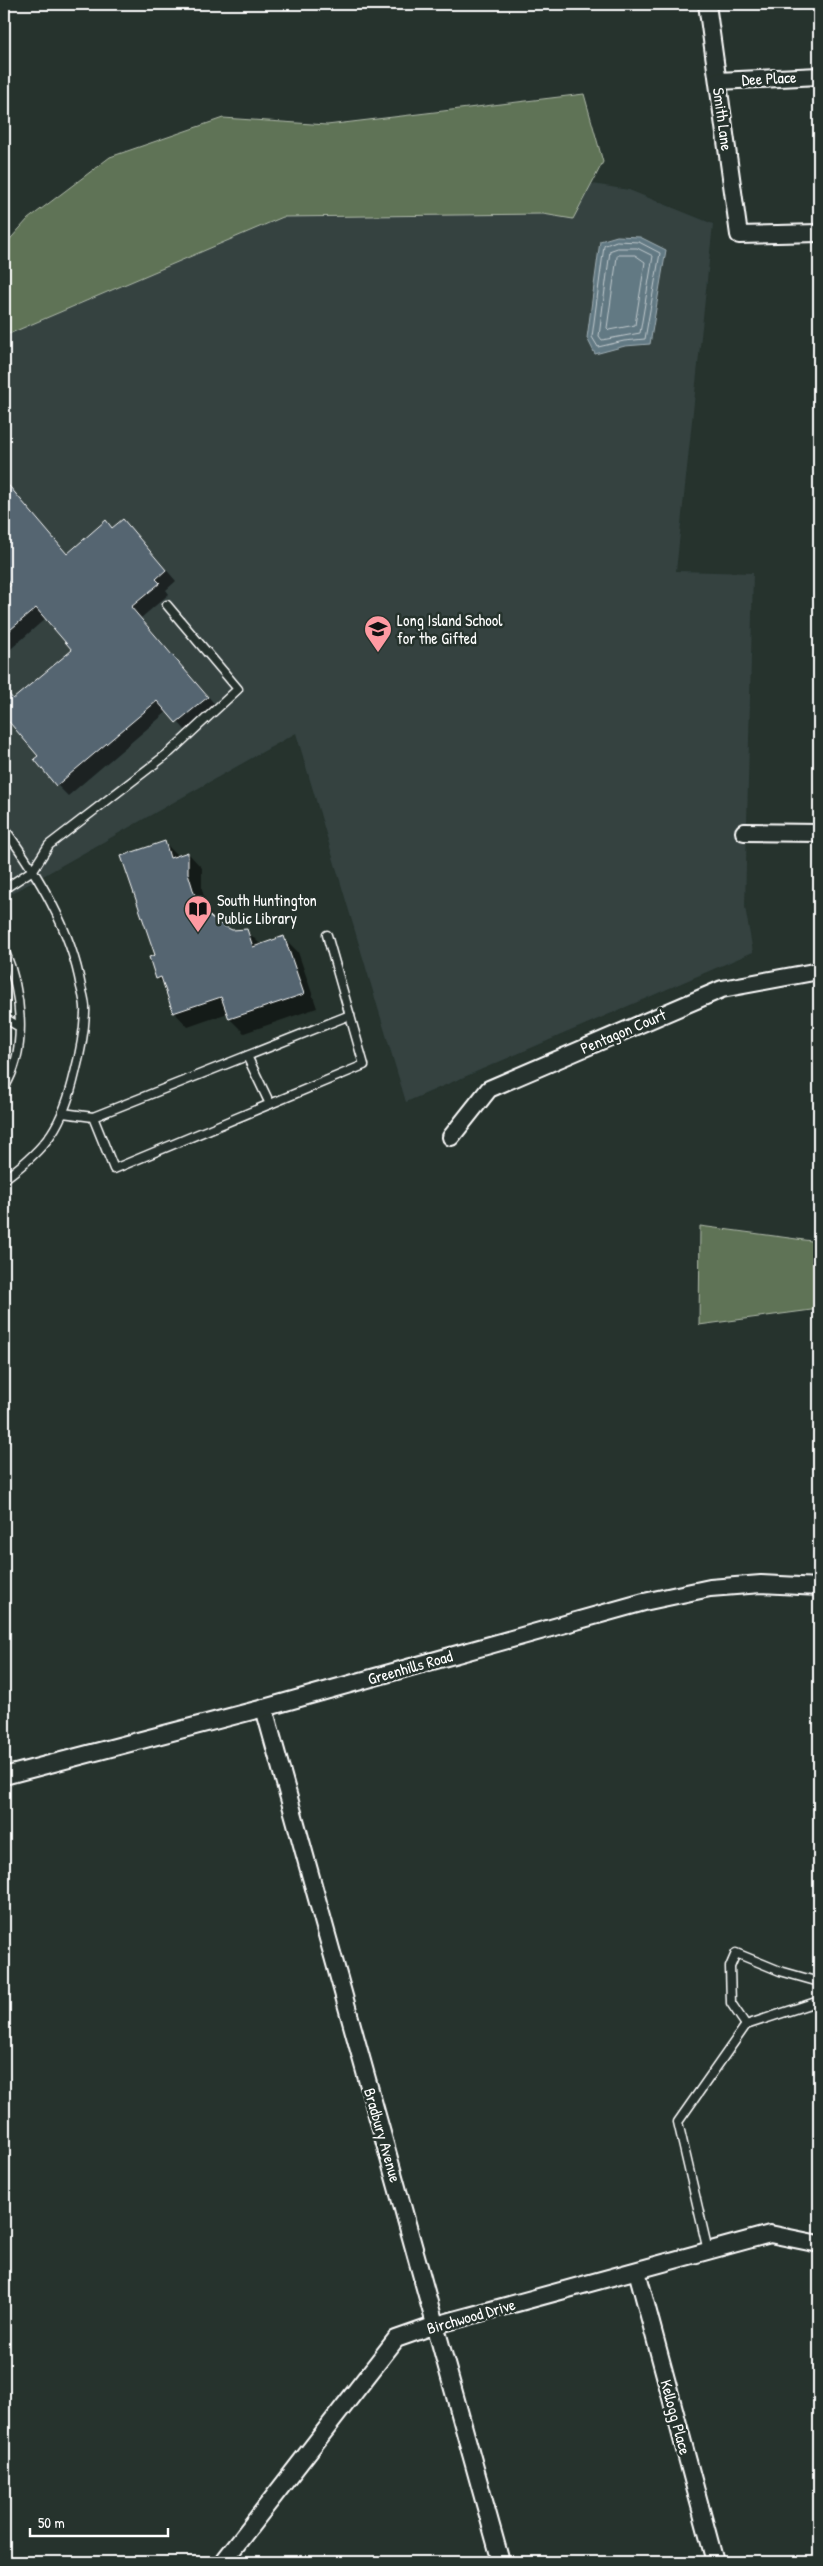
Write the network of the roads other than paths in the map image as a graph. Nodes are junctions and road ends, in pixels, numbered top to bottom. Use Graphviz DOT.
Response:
graph roads {
  1 [pos="707,4"];
  2 [pos="819,76"];
  3 [pos="718,80"];
  4 [pos="819,233"];
  5 [pos="167,605"];
  6 [pos="4,828"];
  7 [pos="744,832"];
  8 [pos="819,833"];
  9 [pos="33,870"];
  10 [pos="4,889"];
  11 [pos="327,935"];
  12 [pos="4,949"];
  13 [pos="819,971"];
  14 [pos="350,1015"];
  15 [pos="4,1018"];
  16 [pos="18,1026"];
  17 [pos="247,1056"];
  18 [pos="4,1088"];
  19 [pos="270,1104"];
  20 [pos="63,1113"];
  21 [pos="93,1117"];
  22 [pos="452,1136"];
  23 [pos="4,1180"];
  24 [pos="819,1587"];
  25 [pos="264,1708"];
  26 [pos="4,1776"];
  27 [pos="819,1982"];
  28 [pos="819,2002"];
  29 [pos="746,2025"];
  30 [pos="819,2244"];
  31 [pos="708,2251"];
  32 [pos="637,2271"];
  33 [pos="436,2325"];
  34 [pos="224,2562"];
  35 [pos="501,2562"];
  36 [pos="715,2562"];
  1 -- 3 [label="street, Smith Lane"];
  2 -- 3 [label="street, Dee Place"];
  3 -- 4 [label="street, Smith Lane"];
  5 -- 9 [label="lane"];
  6 -- 9 [label="lane"];
  7 -- 8 [label="street"];
  9 -- 10 [label="lane"];
  9 -- 20 [label="lane"];
  11 -- 14 [label="lane"];
  12 -- 16 [label="lane"];
  13 -- 22 [label="street, Pentagon Court"];
  14 -- 17 [label="lane"];
  14 -- 19 [label="lane"];
  15 -- 16 [label="lane"];
  16 -- 18 [label="lane"];
  17 -- 19 [label="lane"];
  17 -- 21 [label="lane"];
  19 -- 21 [label="lane"];
  20 -- 21 [label="lane"];
  20 -- 23 [label="lane"];
  24 -- 25 [label="street, Greenhills Road"];
  25 -- 26 [label="street, Greenhills Road"];
  25 -- 33 [label="street, Bradbury Avenue"];
  27 -- 29 [label="lane"];
  28 -- 29 [label="lane"];
  29 -- 31 [label="lane"];
  30 -- 31 [label="street, Birchwood Drive"];
  31 -- 32 [label="street, Birchwood Drive"];
  32 -- 33 [label="street, Birchwood Drive"];
  32 -- 36 [label="street, Kellogg Place"];
  33 -- 34 [label="street, Birchwood Drive"];
  33 -- 35 [label="street, Bradbury Avenue"];
}
